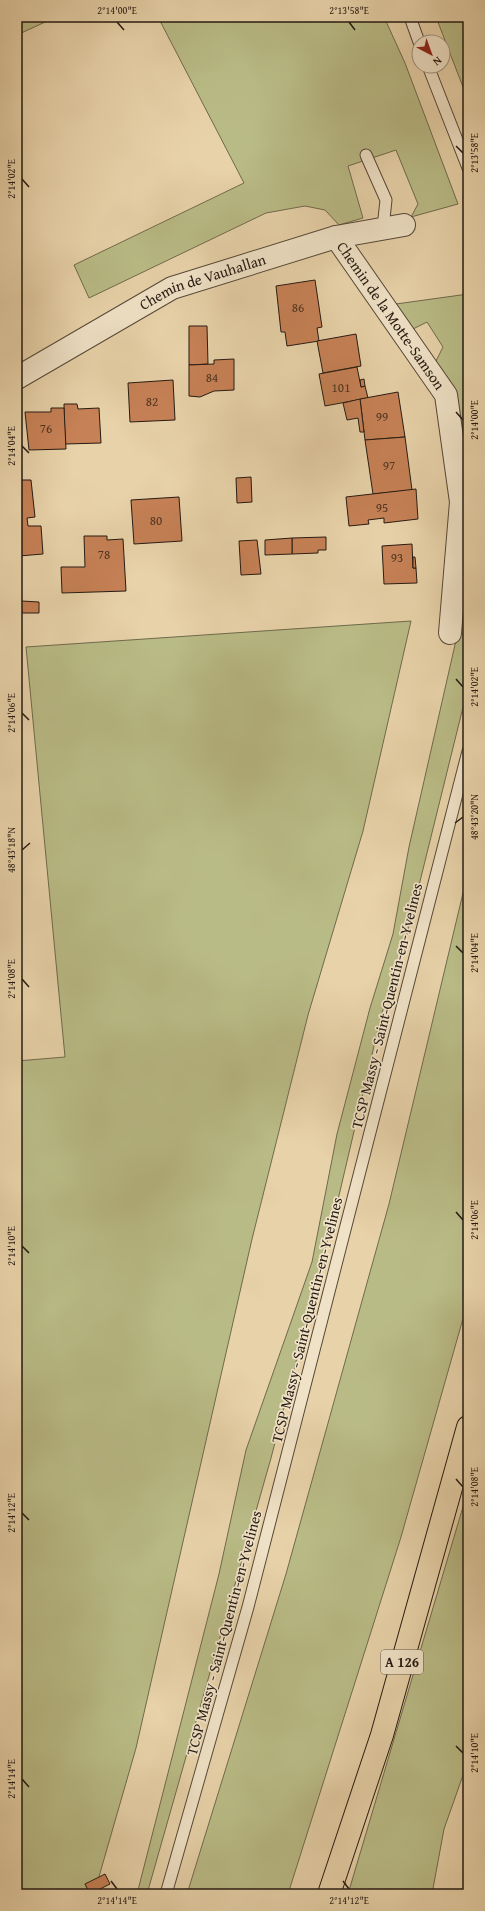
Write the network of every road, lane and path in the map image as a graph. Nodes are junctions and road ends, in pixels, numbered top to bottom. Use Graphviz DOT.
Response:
graph roads {
  1 [pos="410,17"];
  2 [pos="416,34"];
  3 [pos="431,74"];
  4 [pos="366,156"];
  5 [pos="468,168"];
  6 [pos="394,226"];
  7 [pos="336,236"];
  8 [pos="17,378"];
  9 [pos="450,633"];
  10 [pos="468,751"];
  11 [pos="468,1428"];
  12 [pos="166,1894"];
  13 [pos="329,1894"];
  1 -- 2 [label="lane"];
  3 -- 5 [label="lane"];
  4 -- 6 [label="lane"];
  6 -- 7 [label="street, Chemin de Vauhallan"];
  7 -- 8 [label="street, Chemin de Vauhallan"];
  7 -- 9 [label="street, Chemin de la Motte-Samson"];
  10 -- 12 [label="lane, TCSP Massy - Saint-Quentin-en-Yvelines"];
  11 -- 13 [label="highway, A 126"];
}
